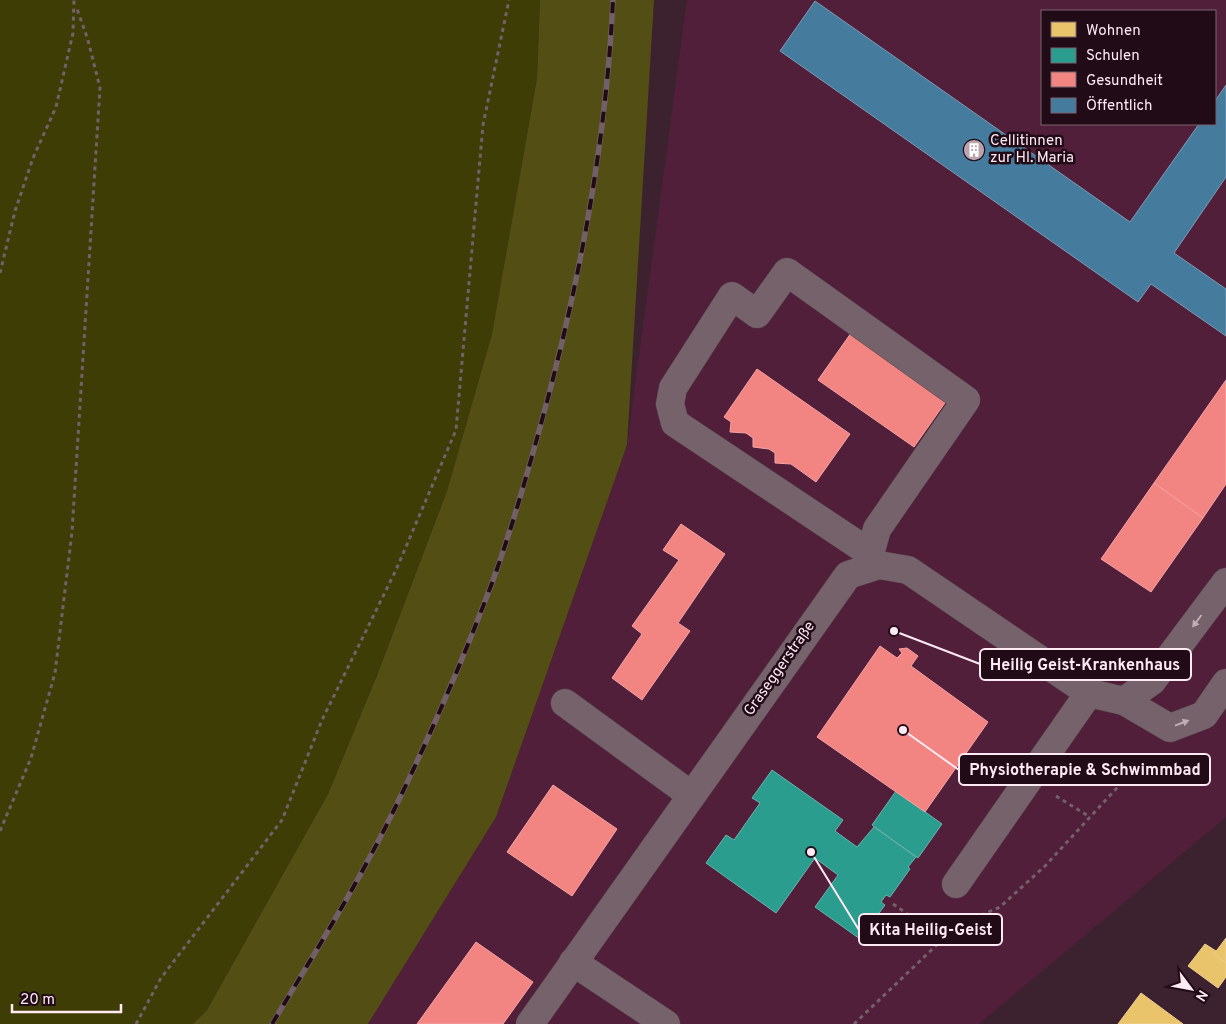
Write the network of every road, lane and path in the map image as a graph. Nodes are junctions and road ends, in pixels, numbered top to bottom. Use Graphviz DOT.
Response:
graph roads {
  1 [pos="74,0"];
  2 [pos="509,0"];
  3 [pos="76,6"];
  4 [pos="0,273"];
  5 [pos="868,561"];
  6 [pos="1226,582"];
  7 [pos="1226,683"];
  8 [pos="1089,693"];
  9 [pos="1124,701"];
  10 [pos="565,703"];
  11 [pos="1188,757"];
  12 [pos="1029,779"];
  13 [pos="691,795"];
  14 [pos="1090,817"];
  15 [pos="0,831"];
  16 [pos="956,884"];
  17 [pos="892,904"];
  18 [pos="943,939"];
  19 [pos="573,962"];
  20 [pos="136,1024"];
  21 [pos="530,1024"];
  22 [pos="666,1024"];
  23 [pos="854,1024"];
  1 -- 3 [label="path"];
  2 -- 20 [label="path"];
  3 -- 4 [label="path"];
  3 -- 15 [label="path"];
  5 -- 5 [label="lane"];
  5 -- 8 [label="lane, Graseggerstraße"];
  5 -- 13 [label="lane, Graseggerstraße"];
  6 -- 9 [label="lane, one-way"];
  9 -- 7 [label="lane, Graseggerstraße, one-way"];
  8 -- 9 [label="lane, Graseggerstraße"];
  8 -- 12 [label="lane"];
  10 -- 13 [label="lane"];
  11 -- 14 [label="path"];
  12 -- 14 [label="path"];
  12 -- 16 [label="lane"];
  13 -- 19 [label="lane, Graseggerstraße"];
  14 -- 18 [label="path"];
  17 -- 18 [label="path"];
  18 -- 23 [label="path"];
  19 -- 21 [label="lane, Graseggerstraße"];
  19 -- 22 [label="lane"];
}
